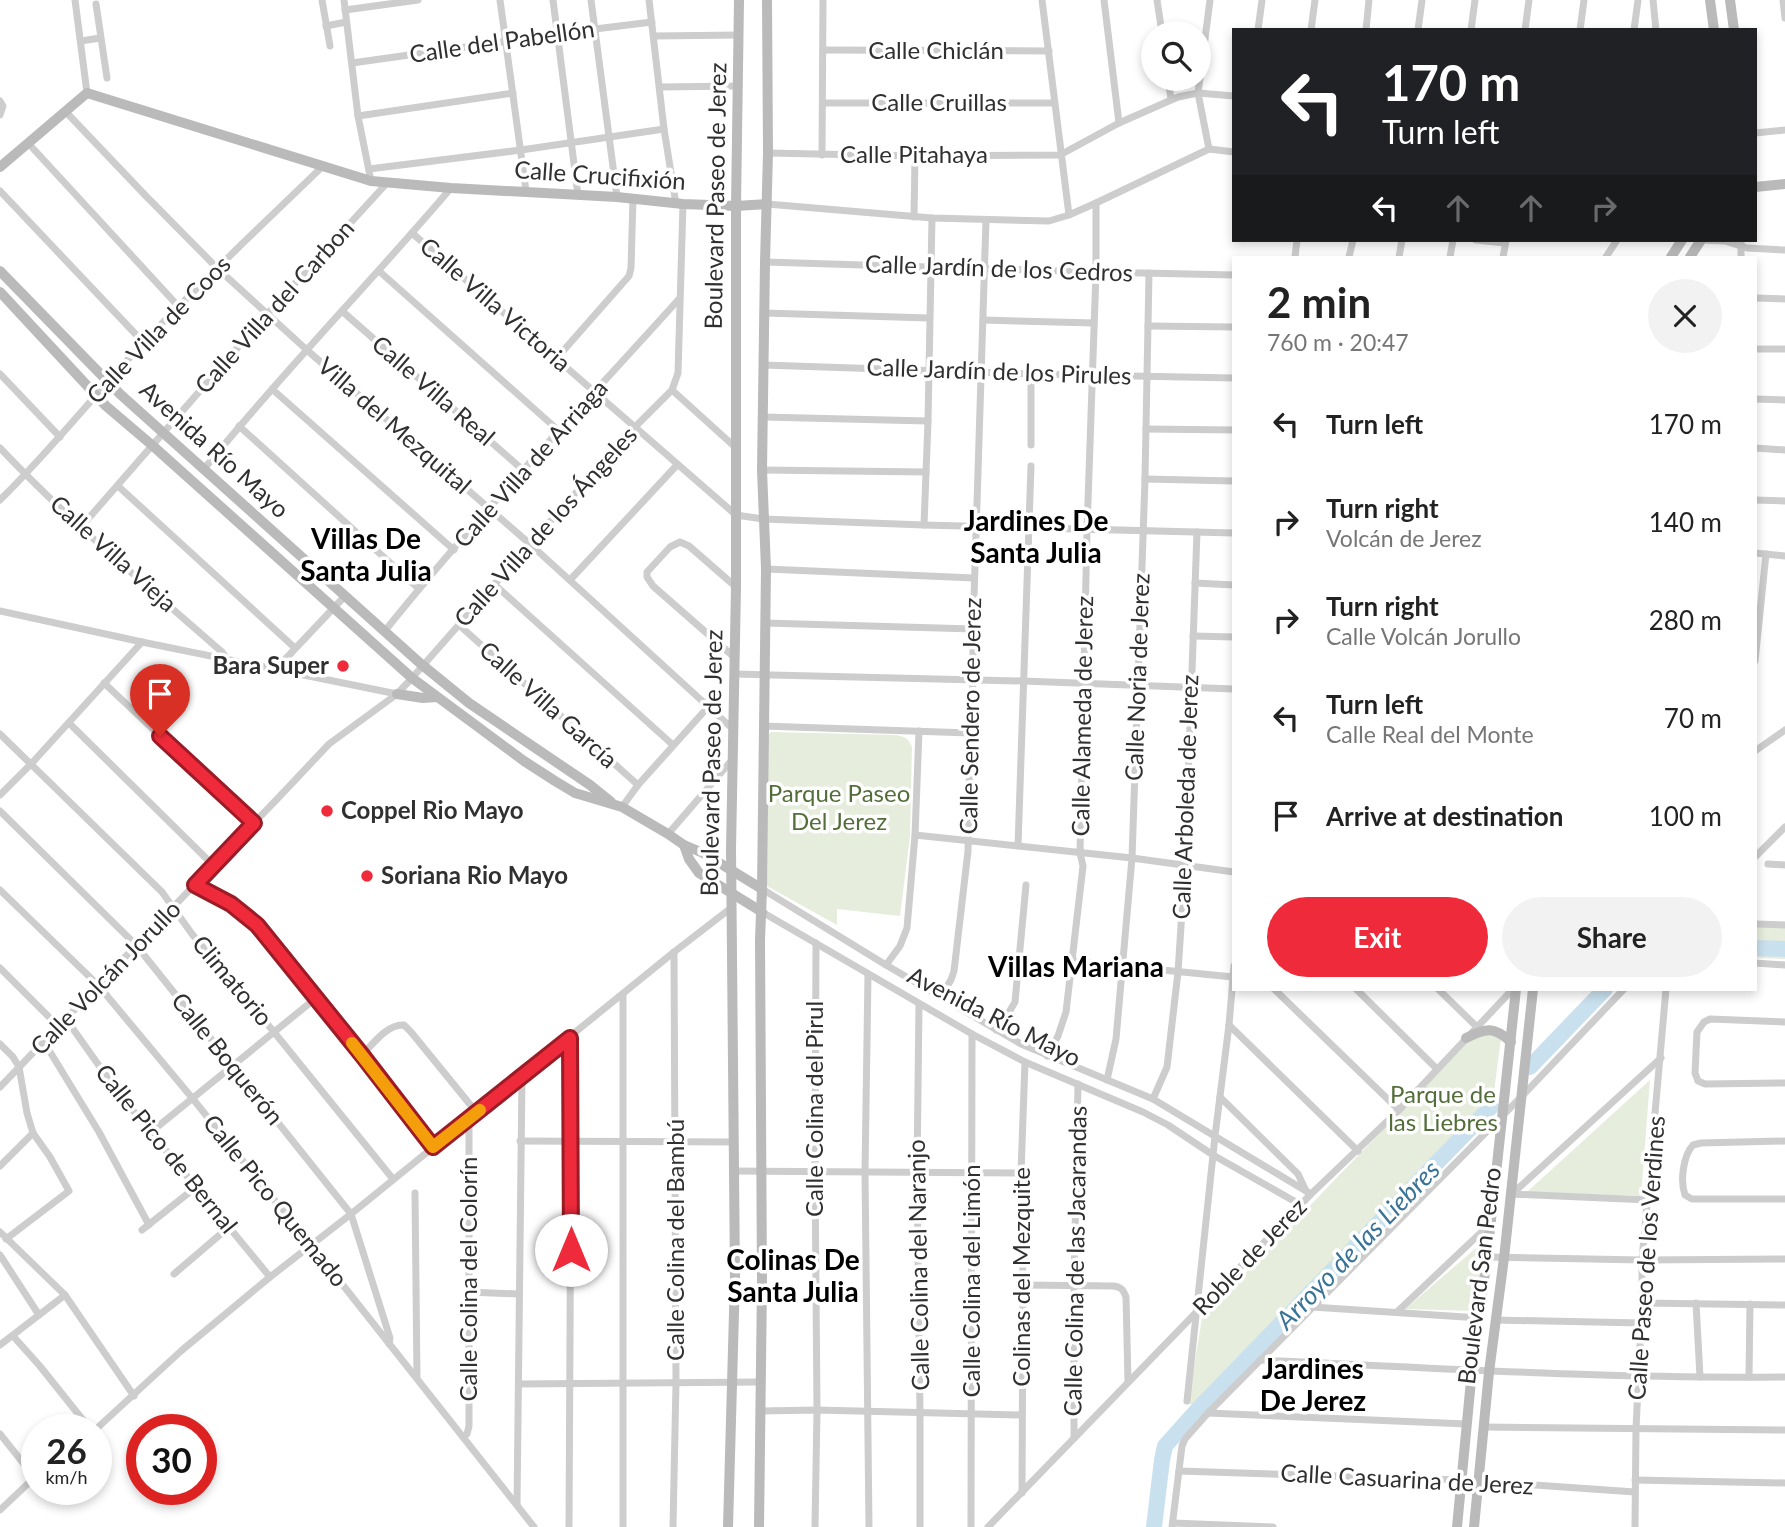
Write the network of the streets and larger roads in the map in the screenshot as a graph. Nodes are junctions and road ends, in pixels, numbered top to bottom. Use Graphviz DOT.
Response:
graph roads {
  1 [pos="75,0"];
  2 [pos="322,0"];
  3 [pos="344,0"];
  4 [pos="418,0"];
  5 [pos="500,0"];
  6 [pos="553,0"];
  7 [pos="591,0"];
  8 [pos="649,0"];
  9 [pos="738,0"];
  10 [pos="767,0"];
  11 [pos="823,0"];
  12 [pos="1042,0"];
  13 [pos="1104,0"];
  14 [pos="1157,0"];
  15 [pos="1210,0"];
  16 [pos="1262,0"];
  17 [pos="1315,0"];
  18 [pos="1369,0"];
  19 [pos="1422,0"];
  20 [pos="1475,0"];
  21 [pos="1529,0"];
  22 [pos="1584,0"];
  23 [pos="1638,0"];
  24 [pos="1653,0"];
  25 [pos="1710,0"];
  26 [pos="1730,0"];
  27 [pos="1783,0"];
  28 [pos="96,4"];
  29 [pos="345,10"];
  30 [pos="1785,18"];
  31 [pos="1160,21"];
  32 [pos="346,22"];
  33 [pos="652,22"];
  34 [pos="326,26"];
  35 [pos="1258,28"];
  36 [pos="1311,28"];
  37 [pos="1366,28"];
  38 [pos="1418,28"];
  39 [pos="1471,28"];
  40 [pos="1525,28"];
  41 [pos="1580,28"];
  42 [pos="1634,28"];
  43 [pos="1656,28"];
  44 [pos="1714,28"];
  45 [pos="1734,28"];
  46 [pos="595,29"];
  47 [pos="557,34"];
  48 [pos="739,34"];
  49 [pos="653,36"];
  50 [pos="100,38"];
  51 [pos="80,41"];
  52 [pos="506,41"];
  53 [pos="330,46"];
  54 [pos="823,50"];
  55 [pos="1049,51"];
  56 [pos="352,63"];
  57 [pos="107,78"];
  58 [pos="739,86"];
  59 [pos="660,87"];
  60 [pos="1170,91"];
  61 [pos="87,93"];
  62 [pos="513,93"];
  63 [pos="1198,93"];
  64 [pos="1232,96"];
  65 [pos="1171,99"];
  66 [pos="0,101"];
  67 [pos="823,103"];
  68 [pos="1055,103"];
  69 [pos="65,111"];
  70 [pos="0,115"];
  71 [pos="358,116"];
  72 [pos="1119,123"];
  73 [pos="664,129"];
  74 [pos="1785,130"];
  75 [pos="1757,133"];
  76 [pos="609,137"];
  77 [pos="572,142"];
  78 [pos="28,143"];
  79 [pos="1209,149"];
  80 [pos="521,150"];
  81 [pos="1232,152"];
  82 [pos="768,153"];
  83 [pos="822,155"];
  84 [pos="1060,155"];
  85 [pos="915,156"];
  86 [pos="323,166"];
  87 [pos="0,167"];
  88 [pos="369,169"];
  89 [pos="371,181"];
  90 [pos="387,183"];
  91 [pos="1785,184"];
  92 [pos="1757,187"];
  93 [pos="451,188"];
  94 [pos="0,191"];
  95 [pos="526,191"];
  96 [pos="578,195"];
  97 [pos="617,197"];
  98 [pos="633,199"];
  99 [pos="1096,203"];
  100 [pos="680,204"];
  101 [pos="766,204"];
  102 [pos="736,206"];
  103 [pos="1069,215"];
  104 [pos="914,217"];
  105 [pos="932,218"];
  106 [pos="986,220"];
  107 [pos="412,233"];
  108 [pos="1741,243"];
  109 [pos="1785,250"];
  110 [pos="765,262"];
  111 [pos="932,267"];
  112 [pos="217,268"];
  113 [pos="983,268"];
  114 [pos="0,271"];
  115 [pos="379,271"];
  116 [pos="1096,272"];
  117 [pos="1149,273"];
  118 [pos="1232,275"];
  119 [pos="0,292"];
  120 [pos="1757,298"];
  121 [pos="680,299"];
  122 [pos="1785,299"];
  123 [pos="179,307"];
  124 [pos="342,311"];
  125 [pos="764,313"];
  126 [pos="267,314"];
  127 [pos="929,318"];
  128 [pos="983,320"];
  129 [pos="1094,323"];
  130 [pos="1148,326"];
  131 [pos="1232,327"];
  132 [pos="144,343"];
  133 [pos="1757,349"];
  134 [pos="1785,349"];
  135 [pos="308,351"];
  136 [pos="556,359"];
  137 [pos="763,365"];
  138 [pos="929,370"];
  139 [pos="981,372"];
  140 [pos="0,374"];
  141 [pos="1031,374"];
  142 [pos="1092,375"];
  143 [pos="1147,376"];
  144 [pos="1232,378"];
  145 [pos="108,382"];
  146 [pos="272,389"];
  147 [pos="672,390"];
  148 [pos="595,393"];
  149 [pos="96,396"];
  150 [pos="1757,399"];
  151 [pos="1785,400"];
  152 [pos="763,417"];
  153 [pos="928,421"];
  154 [pos="239,426"];
  155 [pos="634,428"];
  156 [pos="1146,429"];
  157 [pos="1232,430"];
  158 [pos="559,431"];
  159 [pos="164,432"];
  160 [pos="60,437"];
  161 [pos="1031,445"];
  162 [pos="153,446"];
  163 [pos="735,447"];
  164 [pos="0,448"];
  165 [pos="1757,448"];
  166 [pos="1785,450"];
  167 [pos="677,465"];
  168 [pos="1031,466"];
  169 [pos="204,469"];
  170 [pos="762,470"];
  171 [pos="524,471"];
  172 [pos="926,472"];
  173 [pos="26,475"];
  174 [pos="1145,479"];
  175 [pos="1232,481"];
  176 [pos="118,486"];
  177 [pos="0,500"];
  178 [pos="1757,500"];
  179 [pos="1785,501"];
  180 [pos="489,509"];
  181 [pos="736,515"];
  182 [pos="763,519"];
  183 [pos="924,524"];
  184 [pos="977,526"];
  185 [pos="81,527"];
  186 [pos="1028,528"];
  187 [pos="1087,530"];
  188 [pos="1143,531"];
  189 [pos="1197,532"];
  190 [pos="1232,533"];
  191 [pos="530,544"];
  192 [pos="454,550"];
  193 [pos="1757,553"];
  194 [pos="1766,554"];
  195 [pos="1785,556"];
  196 [pos="766,569"];
  197 [pos="974,579"];
  198 [pos="570,580"];
  199 [pos="1195,583"];
  200 [pos="494,584"];
  201 [pos="1232,585"];
  202 [pos="736,587"];
  203 [pos="419,589"];
  204 [pos="344,597"];
  205 [pos="332,608"];
  206 [pos="0,611"];
  207 [pos="765,623"];
  208 [pos="459,625"];
  209 [pos="973,629"];
  210 [pos="384,632"];
  211 [pos="1193,636"];
  212 [pos="1232,637"];
  213 [pos="142,642"];
  214 [pos="1757,642"];
  215 [pos="295,648"];
  216 [pos="734,657"];
  217 [pos="225,660"];
  218 [pos="423,665"];
  219 [pos="275,670"];
  220 [pos="734,674"];
  221 [pos="764,674"];
  222 [pos="412,678"];
  223 [pos="973,681"];
  224 [pos="1023,681"];
  225 [pos="104,683"];
  226 [pos="1083,684"];
  227 [pos="1138,687"];
  228 [pos="1190,687"];
  229 [pos="1232,689"];
  230 [pos="397,694"];
  231 [pos="437,697"];
  232 [pos="709,707"];
  233 [pos="69,723"];
  234 [pos="764,726"];
  235 [pos="734,730"];
  236 [pos="1785,730"];
  237 [pos="919,731"];
  238 [pos="970,733"];
  239 [pos="0,734"];
  240 [pos="673,745"];
  241 [pos="1757,750"];
  242 [pos="733,759"];
  243 [pos="31,764"];
  244 [pos="638,785"];
  245 [pos="0,795"];
  246 [pos="611,802"];
  247 [pos="622,807"];
  248 [pos="0,811"];
  249 [pos="254,823"];
  250 [pos="1785,827"];
  251 [pos="668,834"];
  252 [pos="915,835"];
  253 [pos="968,841"];
  254 [pos="684,845"];
  255 [pos="1018,846"];
  256 [pos="1080,853"];
  257 [pos="1757,855"];
  258 [pos="1132,858"];
  259 [pos="1768,864"];
  260 [pos="1185,865"];
  261 [pos="1785,865"];
  262 [pos="214,866"];
  263 [pos="732,870"];
  264 [pos="1232,872"];
  265 [pos="195,885"];
  266 [pos="1026,885"];
  267 [pos="762,889"];
  268 [pos="0,890"];
  269 [pos="731,893"];
  270 [pos="174,907"];
  271 [pos="731,908"];
  272 [pos="761,912"];
  273 [pos="1757,924"];
  274 [pos="1785,925"];
  275 [pos="816,943"];
  276 [pos="136,945"];
  277 [pos="674,953"];
  278 [pos="1072,961"];
  279 [pos="1757,963"];
  280 [pos="886,965"];
  281 [pos="1785,965"];
  282 [pos="1124,966"];
  283 [pos="0,968"];
  284 [pos="1178,972"];
  285 [pos="868,974"];
  286 [pos="1232,976"];
  287 [pos="98,985"];
  288 [pos="1232,988"];
  289 [pos="1276,991"];
  290 [pos="1358,991"];
  291 [pos="1440,991"];
  292 [pos="1513,991"];
  293 [pos="1515,991"];
  294 [pos="1533,991"];
  295 [pos="1622,991"];
  296 [pos="1666,991"];
  297 [pos="623,994"];
  298 [pos="940,997"];
  299 [pos="316,998"];
  300 [pos="919,1004"];
  301 [pos="66,1018"];
  302 [pos="1785,1021"];
  303 [pos="1229,1025"];
  304 [pos="59,1027"];
  305 [pos="1477,1027"];
  306 [pos="996,1030"];
  307 [pos="274,1032"];
  308 [pos="972,1034"];
  309 [pos="570,1038"];
  310 [pos="1466,1038"];
  311 [pos="44,1042"];
  312 [pos="1511,1042"];
  313 [pos="0,1044"];
  314 [pos="362,1055"];
  315 [pos="1047,1055"];
  316 [pos="1661,1058"];
  317 [pos="1025,1062"];
  318 [pos="232,1066"];
  319 [pos="19,1067"];
  320 [pos="1437,1069"];
  321 [pos="522,1076"];
  322 [pos="1107,1080"];
  323 [pos="1785,1083"];
  324 [pos="1077,1084"];
  325 [pos="0,1087"];
  326 [pos="1523,1091"];
  327 [pos="1220,1097"];
  328 [pos="193,1098"];
  329 [pos="1153,1099"];
  330 [pos="1399,1110"];
  331 [pos="1503,1111"];
  332 [pos="477,1113"];
  333 [pos="469,1119"];
  334 [pos="151,1132"];
  335 [pos="33,1133"];
  336 [pos="1215,1136"];
  337 [pos="676,1141"];
  338 [pos="1785,1141"];
  339 [pos="520,1142"];
  340 [pos="571,1142"];
  341 [pos="624,1142"];
  342 [pos="734,1142"];
  343 [pos="433,1147"];
  344 [pos="1358,1151"];
  345 [pos="1213,1154"];
  346 [pos="0,1166"];
  347 [pos="734,1171"];
  348 [pos="762,1171"];
  349 [pos="815,1172"];
  350 [pos="865,1172"];
  351 [pos="917,1172"];
  352 [pos="1021,1172"];
  353 [pos="972,1173"];
  354 [pos="393,1179"];
  355 [pos="196,1187"];
  356 [pos="1309,1193"];
  357 [pos="415,1194"];
  358 [pos="1511,1194"];
  359 [pos="1785,1199"];
  360 [pos="1648,1200"];
  361 [pos="1301,1205"];
  362 [pos="351,1214"];
  363 [pos="1490,1224"];
  364 [pos="229,1227"];
  365 [pos="0,1232"];
  366 [pos="6,1239"];
  367 [pos="311,1245"];
  368 [pos="0,1255"];
  369 [pos="1487,1257"];
  370 [pos="1504,1258"];
  371 [pos="1785,1259"];
  372 [pos="1642,1260"];
  373 [pos="174,1274"];
  374 [pos="270,1276"];
  375 [pos="1023,1285"];
  376 [pos="1074,1286"];
  377 [pos="468,1292"];
  378 [pos="518,1294"];
  379 [pos="65,1295"];
  380 [pos="1642,1303"];
  381 [pos="1696,1303"];
  382 [pos="1750,1304"];
  383 [pos="1785,1305"];
  384 [pos="1312,1307"];
  385 [pos="1196,1311"];
  386 [pos="1398,1311"];
  387 [pos="39,1315"];
  388 [pos="1480,1318"];
  389 [pos="1495,1320"];
  390 [pos="1641,1323"];
  391 [pos="13,1336"];
  392 [pos="0,1345"];
  393 [pos="389,1345"];
  394 [pos="1260,1360"];
  395 [pos="1472,1370"];
  396 [pos="1489,1372"];
  397 [pos="1638,1376"];
  398 [pos="1700,1377"];
  399 [pos="1749,1377"];
  400 [pos="1785,1377"];
  401 [pos="417,1378"];
  402 [pos="676,1382"];
  403 [pos="733,1382"];
  404 [pos="760,1382"];
  405 [pos="1128,1382"];
  406 [pos="519,1384"];
  407 [pos="571,1384"];
  408 [pos="624,1384"];
  409 [pos="134,1396"];
  410 [pos="1187,1401"];
  411 [pos="817,1410"];
  412 [pos="759,1411"];
  413 [pos="868,1412"];
  414 [pos="920,1413"];
  415 [pos="1208,1413"];
  416 [pos="80,1414"];
  417 [pos="112,1414"];
  418 [pos="971,1414"];
  419 [pos="1022,1415"];
  420 [pos="1467,1424"];
  421 [pos="1483,1427"];
  422 [pos="1636,1429"];
  423 [pos="1785,1430"];
  424 [pos="0,1434"];
  425 [pos="463,1437"];
  426 [pos="1074,1439"];
  427 [pos="21,1459"];
  428 [pos="1179,1471"];
  429 [pos="1462,1480"];
  430 [pos="1635,1480"];
  431 [pos="1479,1482"];
  432 [pos="1785,1483"];
  433 [pos="21,1491"];
  434 [pos="1635,1492"];
  435 [pos="1022,1493"];
  436 [pos="517,1504"];
  437 [pos="0,1510"];
  438 [pos="1173,1525"];
  439 [pos="534,1527"];
  440 [pos="569,1527"];
  441 [pos="623,1527"];
  442 [pos="673,1527"];
  443 [pos="728,1527"];
  444 [pos="759,1527"];
  445 [pos="816,1527"];
  446 [pos="869,1527"];
  447 [pos="920,1527"];
  448 [pos="971,1527"];
  449 [pos="988,1527"];
  450 [pos="1273,1527"];
  451 [pos="1457,1527"];
  452 [pos="1474,1527"];
  453 [pos="1635,1527"];
  1 -- 51 [label="street"];
  2 -- 34 [label="street"];
  3 -- 29 [label="street"];
  4 -- 29 [label="street"];
  5 -- 52 [label="street"];
  6 -- 47 [label="street"];
  7 -- 46 [label="street"];
  8 -- 33 [label="street"];
  9 -- 48 [label="street, Boulevard Paseo de Jerez"];
  10 -- 82 [label="street, Boulevard Paseo de Jerez"];
  11 -- 54 [label="street"];
  12 -- 55 [label="street"];
  13 -- 72 [label="street"];
  14 -- 31 [label="street"];
  15 -- 63 [label="street"];
  16 -- 35 [label="street"];
  17 -- 36 [label="street"];
  18 -- 37 [label="street"];
  19 -- 38 [label="street"];
  20 -- 39 [label="street"];
  21 -- 40 [label="street"];
  22 -- 41 [label="street"];
  23 -- 42 [label="street"];
  24 -- 43 [label="street"];
  25 -- 44 [label="street"];
  26 -- 45 [label="street"];
  27 -- 30 [label="street"];
  28 -- 50 [label="street"];
  29 -- 32 [label="street"];
  32 -- 34 [label="street"];
  32 -- 56 [label="street"];
  33 -- 46 [label="street, Calle del Pabellón"];
  33 -- 49 [label="street"];
  34 -- 53 [label="street"];
  46 -- 47 [label="street, Calle del Pabellón"];
  46 -- 76 [label="street"];
  47 -- 52 [label="street, Calle del Pabellón"];
  47 -- 77 [label="street"];
  48 -- 49 [label="street"];
  48 -- 58 [label="street, Boulevard Paseo de Jerez"];
  49 -- 59 [label="street"];
  50 -- 51 [label="street"];
  50 -- 57 [label="street"];
  51 -- 61 [label="street"];
  52 -- 56 [label="street, Calle del Pabellón"];
  52 -- 62 [label="street"];
  54 -- 55 [label="street, Calle Chiclán"];
  54 -- 67 [label="street"];
  55 -- 68 [label="street"];
  56 -- 71 [label="street"];
  58 -- 59 [label="street"];
  58 -- 102 [label="street, Boulevard Paseo de Jerez"];
  59 -- 73 [label="street"];
  60 -- 65 [label="street"];
  61 -- 69 [label="street"];
  61 -- 86 [label="street, Calle Crucifixión"];
  62 -- 71 [label="street"];
  62 -- 80 [label="street"];
  63 -- 64 [label="street"];
  63 -- 65 [label="street"];
  63 -- 79 [label="street"];
  65 -- 72 [label="street"];
  66 -- 70 [label="street"];
  67 -- 68 [label="street, Calle Cruillas"];
  67 -- 83 [label="street"];
  68 -- 84 [label="street"];
  69 -- 78 [label="street"];
  69 -- 112 [label="street, Villa del Mezquital"];
  71 -- 88 [label="street"];
  72 -- 84 [label="street"];
  73 -- 76 [label="street"];
  73 -- 100 [label="street"];
  74 -- 75 [label="street"];
  76 -- 77 [label="street"];
  76 -- 97 [label="street"];
  77 -- 80 [label="street"];
  77 -- 96 [label="street"];
  78 -- 87 [label="street"];
  78 -- 123 [label="street"];
  79 -- 81 [label="street"];
  79 -- 99 [label="street, Calle Crucifixión"];
  80 -- 88 [label="street"];
  80 -- 95 [label="street"];
  82 -- 83 [label="street, Calle Pitahaya"];
  82 -- 101 [label="street, Boulevard Paseo de Jerez"];
  83 -- 85 [label="street, Calle Pitahaya"];
  84 -- 85 [label="street, Calle Pitahaya"];
  84 -- 103 [label="street"];
  85 -- 104 [label="street"];
  86 -- 89 [label="street, Calle Crucifixión"];
  86 -- 112 [label="street, Calle Villa de Coos"];
  88 -- 89 [label="street"];
  89 -- 90 [label="street, Calle Crucifixión"];
  90 -- 93 [label="street, Calle Crucifixión"];
  90 -- 126 [label="street, Calle Villa del Carbon"];
  91 -- 92 [label="street"];
  93 -- 95 [label="street, Calle Crucifixión"];
  93 -- 107 [label="street"];
  94 -- 132 [label="street"];
  95 -- 96 [label="street, Calle Crucifixión"];
  96 -- 97 [label="street, Calle Crucifixión"];
  97 -- 98 [label="street, Calle Crucifixión"];
  98 -- 100 [label="street, Calle Crucifixión"];
  98 -- 136 [label="street"];
  99 -- 103 [label="street, Calle Crucifixión"];
  99 -- 116 [label="street, Calle Alameda de Jerez"];
  100 -- 102 [label="street, Calle Crucifixión"];
  100 -- 121 [label="street"];
  101 -- 102 [label="street, Calle Crucifixión"];
  101 -- 104 [label="street, Calle Crucifixión"];
  101 -- 110 [label="street, Boulevard Paseo de Jerez"];
  102 -- 163 [label="street, Boulevard Paseo de Jerez"];
  103 -- 106 [label="street, Calle Crucifixión"];
  104 -- 105 [label="street, Calle Crucifixión"];
  105 -- 106 [label="street, Calle Crucifixión"];
  105 -- 111 [label="street"];
  106 -- 113 [label="street, Calle Sendero de Jerez"];
  107 -- 115 [label="street"];
  107 -- 136 [label="street, Calle Villa Victoria"];
  108 -- 109 [label="street"];
  110 -- 111 [label="street, Calle Jardín de los Cedros"];
  110 -- 125 [label="street, Boulevard Paseo de Jerez"];
  111 -- 113 [label="street, Calle Jardín de los Cedros"];
  111 -- 127 [label="street"];
  112 -- 123 [label="street, Calle Villa de Coos"];
  112 -- 126 [label="street, Villa del Mezquital"];
  113 -- 116 [label="street, Calle Jardín de los Cedros"];
  113 -- 128 [label="street, Calle Sendero de Jerez"];
  114 -- 145 [label="street, Avenida Río Mayo"];
  115 -- 124 [label="street"];
  115 -- 158 [label="street"];
  116 -- 117 [label="street, Calle Jardín de los Cedros"];
  116 -- 129 [label="street, Calle Alameda de Jerez"];
  117 -- 118 [label="street, Calle Jardín de los Cedros"];
  117 -- 130 [label="street, Calle Noria de Jerez"];
  119 -- 149 [label="street, Avenida Río Mayo"];
  120 -- 122 [label="street"];
  121 -- 147 [label="street"];
  121 -- 148 [label="street, Calle Villa de Arriaga"];
  123 -- 132 [label="street, Calle Villa de Coos"];
  124 -- 135 [label="street"];
  124 -- 171 [label="street, Calle Villa Real"];
  125 -- 127 [label="street"];
  125 -- 137 [label="street, Boulevard Paseo de Jerez"];
  126 -- 135 [label="street, Villa del Mezquital"];
  126 -- 159 [label="street, Calle Villa del Carbon"];
  127 -- 138 [label="street"];
  128 -- 129 [label="street"];
  128 -- 139 [label="street, Calle Sendero de Jerez"];
  129 -- 142 [label="street, Calle Alameda de Jerez"];
  130 -- 131 [label="street"];
  130 -- 143 [label="street, Calle Noria de Jerez"];
  132 -- 145 [label="street, Calle Villa de Coos"];
  133 -- 134 [label="street"];
  135 -- 146 [label="street"];
  135 -- 180 [label="street, Villa del Mezquital"];
  136 -- 148 [label="street, Calle Villa Victoria"];
  137 -- 138 [label="street, Calle Jardín de los Pirules"];
  137 -- 152 [label="street, Boulevard Paseo de Jerez"];
  138 -- 139 [label="street, Calle Jardín de los Pirules"];
  138 -- 153 [label="street"];
  139 -- 141 [label="street, Calle Jardín de los Pirules"];
  139 -- 184 [label="street, Calle Sendero de Jerez"];
  140 -- 160 [label="street"];
  141 -- 142 [label="street, Calle Jardín de los Pirules"];
  141 -- 161 [label="street"];
  142 -- 143 [label="street, Calle Jardín de los Pirules"];
  142 -- 187 [label="street, Calle Alameda de Jerez"];
  143 -- 144 [label="street, Calle Jardín de los Pirules"];
  143 -- 156 [label="street, Calle Noria de Jerez"];
  145 -- 149 [label="street, Calle Villa de Coos"];
  145 -- 159 [label="street, Avenida Río Mayo"];
  146 -- 154 [label="street"];
  146 -- 192 [label="street"];
  147 -- 155 [label="street, Calle Villa de los Ángeles"];
  147 -- 163 [label="street"];
  148 -- 155 [label="street, Calle Villa Victoria"];
  148 -- 158 [label="street, Calle Villa de Arriaga"];
  149 -- 160 [label="street, Calle Villa de Coos"];
  149 -- 162 [label="street, Avenida Río Mayo"];
  150 -- 151 [label="street"];
  152 -- 153 [label="street"];
  152 -- 170 [label="street, Boulevard Paseo de Jerez"];
  153 -- 172 [label="street"];
  154 -- 169 [label="street"];
  154 -- 203 [label="street"];
  155 -- 167 [label="street, Calle Villa Victoria"];
  155 -- 191 [label="street, Calle Villa de los Ángeles"];
  156 -- 157 [label="street"];
  156 -- 174 [label="street, Calle Noria de Jerez"];
  158 -- 171 [label="street, Calle Villa de Arriaga"];
  159 -- 162 [label="street, Calle Villa del Carbon"];
  159 -- 169 [label="street, Avenida Río Mayo"];
  160 -- 173 [label="street, Calle Villa de Coos"];
  162 -- 176 [label="street, Calle Villa del Carbon"];
  162 -- 205 [label="street, Avenida Río Mayo"];
  163 -- 181 [label="street, Boulevard Paseo de Jerez"];
  164 -- 173 [label="street, Calle Villa Vieja"];
  165 -- 166 [label="street"];
  167 -- 181 [label="street, Calle Villa Victoria"];
  167 -- 198 [label="street"];
  168 -- 186 [label="street"];
  169 -- 204 [label="street, Avenida Río Mayo"];
  170 -- 172 [label="street"];
  170 -- 182 [label="street, Boulevard Paseo de Jerez"];
  171 -- 180 [label="street, Calle Villa de Arriaga"];
  172 -- 183 [label="street"];
  173 -- 177 [label="street, Calle Villa de Coos"];
  173 -- 185 [label="street, Calle Villa Vieja"];
  174 -- 175 [label="street"];
  174 -- 188 [label="street, Calle Noria de Jerez"];
  176 -- 185 [label="street, Calle Villa del Carbon"];
  176 -- 215 [label="street"];
  178 -- 179 [label="street"];
  180 -- 191 [label="street, Villa del Mezquital"];
  180 -- 192 [label="street, Calle Villa de Arriaga"];
  181 -- 182 [label="street"];
  181 -- 202 [label="street, Boulevard Paseo de Jerez"];
  182 -- 183 [label="street"];
  182 -- 196 [label="street, Boulevard Paseo de Jerez"];
  183 -- 184 [label="street"];
  184 -- 186 [label="street"];
  184 -- 197 [label="street, Calle Sendero de Jerez"];
  185 -- 217 [label="street, Calle Villa Vieja"];
  186 -- 187 [label="street"];
  186 -- 224 [label="street"];
  187 -- 188 [label="street"];
  187 -- 226 [label="street, Calle Alameda de Jerez"];
  188 -- 189 [label="street"];
  188 -- 227 [label="street, Calle Noria de Jerez"];
  189 -- 190 [label="street"];
  189 -- 199 [label="street, Calle Arboleda de Jerez"];
  191 -- 198 [label="street, Villa del Mezquital"];
  191 -- 200 [label="street, Calle Villa de los Ángeles"];
  192 -- 203 [label="street, Calle Villa de Arriaga"];
  193 -- 194 [label="street"];
  194 -- 195 [label="street"];
  194 -- 214 [label="street"];
  196 -- 197 [label="street"];
  196 -- 207 [label="street, Boulevard Paseo de Jerez"];
  197 -- 209 [label="street, Calle Sendero de Jerez"];
  198 -- 232 [label="street, Villa del Mezquital"];
  199 -- 201 [label="street"];
  199 -- 211 [label="street, Calle Arboleda de Jerez"];
  200 -- 208 [label="street, Calle Villa de los Ángeles"];
  200 -- 240 [label="street"];
  202 -- 216 [label="street, Boulevard Paseo de Jerez"];
  202 -- 216 [label="street"];
  203 -- 210 [label="street, Calle Villa de Arriaga"];
  204 -- 205 [label="street"];
  204 -- 210 [label="street, Avenida Río Mayo"];
  205 -- 215 [label="street"];
  205 -- 222 [label="street, Avenida Río Mayo"];
  206 -- 213 [label="street"];
  207 -- 209 [label="street"];
  207 -- 221 [label="street, Boulevard Paseo de Jerez"];
  208 -- 218 [label="street, Calle Villa de los Ángeles"];
  208 -- 244 [label="street, Calle Villa García"];
  209 -- 223 [label="street, Calle Sendero de Jerez"];
  210 -- 218 [label="street, Avenida Río Mayo"];
  211 -- 212 [label="street"];
  211 -- 228 [label="street, Calle Arboleda de Jerez"];
  213 -- 217 [label="street"];
  213 -- 225 [label="street"];
  215 -- 219 [label="street"];
  216 -- 220 [label="street, Boulevard Paseo de Jerez"];
  217 -- 219 [label="street"];
  218 -- 222 [label="street, Calle Volcán Jorullo"];
  218 -- 246 [label="street, Avenida Río Mayo"];
  219 -- 230 [label="street"];
  220 -- 221 [label="street"];
  220 -- 235 [label="street, Boulevard Paseo de Jerez"];
  221 -- 223 [label="street"];
  221 -- 234 [label="street, Boulevard Paseo de Jerez"];
  222 -- 230 [label="street, Calle Volcán Jorullo"];
  222 -- 231 [label="street, Avenida Río Mayo"];
  223 -- 224 [label="street"];
  223 -- 238 [label="street, Calle Sendero de Jerez"];
  224 -- 226 [label="street"];
  224 -- 255 [label="street"];
  225 -- 233 [label="street"];
  225 -- 249 [label="street"];
  226 -- 227 [label="street"];
  226 -- 256 [label="street, Calle Alameda de Jerez"];
  227 -- 228 [label="street"];
  227 -- 258 [label="street, Calle Noria de Jerez"];
  228 -- 229 [label="street"];
  228 -- 260 [label="street, Calle Arboleda de Jerez"];
  230 -- 231 [label="street"];
  230 -- 249 [label="street, Calle Volcán Jorullo"];
  231 -- 246 [label="street, Avenida Río Mayo"];
  232 -- 235 [label="street, Villa del Mezquital"];
  232 -- 240 [label="street"];
  233 -- 243 [label="street"];
  233 -- 262 [label="street"];
  234 -- 237 [label="street"];
  234 -- 267 [label="street, Boulevard Paseo de Jerez"];
  235 -- 242 [label="street, Boulevard Paseo de Jerez"];
  236 -- 241 [label="street"];
  237 -- 238 [label="street"];
  237 -- 252 [label="street"];
  238 -- 253 [label="street, Calle Sendero de Jerez"];
  239 -- 243 [label="street, Climatorio"];
  240 -- 244 [label="street"];
  242 -- 251 [label="street"];
  242 -- 263 [label="street, Boulevard Paseo de Jerez"];
  243 -- 245 [label="street"];
  243 -- 270 [label="street, Climatorio"];
  244 -- 247 [label="street"];
  246 -- 247 [label="street, Avenida Río Mayo"];
  247 -- 251 [label="street, Avenida Río Mayo"];
  248 -- 276 [label="street, Calle Boquerón"];
  249 -- 262 [label="street, Calle Volcán Jorullo"];
  250 -- 257 [label="street"];
  251 -- 254 [label="street, Avenida Río Mayo"];
  252 -- 253 [label="street"];
  252 -- 280 [label="street"];
  253 -- 255 [label="street"];
  253 -- 298 [label="street, Calle Sendero de Jerez"];
  254 -- 263 [label="street, Avenida Río Mayo"];
  254 -- 269 [label="street, Avenida Río Mayo"];
  255 -- 256 [label="street"];
  256 -- 258 [label="street"];
  256 -- 278 [label="street, Calle Alameda de Jerez"];
  258 -- 260 [label="street"];
  258 -- 282 [label="street, Calle Noria de Jerez"];
  259 -- 261 [label="street"];
  260 -- 264 [label="street"];
  260 -- 284 [label="street, Calle Arboleda de Jerez"];
  262 -- 265 [label="street, Calle Volcán Jorullo"];
  263 -- 267 [label="street, Avenida Río Mayo"];
  263 -- 269 [label="street, Boulevard Paseo de Jerez"];
  265 -- 270 [label="street, Calle Volcán Jorullo"];
  265 -- 299 [label="street"];
  266 -- 306 [label="street"];
  267 -- 272 [label="street, Boulevard Paseo de Jerez"];
  267 -- 280 [label="street, Avenida Río Mayo"];
  268 -- 287 [label="street, Calle Pico Quemado"];
  269 -- 271 [label="street, Boulevard Paseo de Jerez"];
  269 -- 272 [label="street, Avenida Río Mayo"];
  270 -- 276 [label="street, Calle Volcán Jorullo"];
  270 -- 307 [label="street, Climatorio"];
  271 -- 277 [label="street"];
  271 -- 342 [label="street, Boulevard Paseo de Jerez"];
  272 -- 275 [label="street, Avenida Río Mayo"];
  272 -- 348 [label="street, Boulevard Paseo de Jerez"];
  273 -- 274 [label="street"];
  275 -- 285 [label="street, Avenida Río Mayo"];
  275 -- 349 [label="street, Calle Colina del Pirul"];
  276 -- 287 [label="street, Calle Volcán Jorullo"];
  276 -- 318 [label="street, Calle Boquerón"];
  277 -- 297 [label="street"];
  277 -- 337 [label="street, Calle Colina del Bambú"];
  278 -- 282 [label="street"];
  278 -- 315 [label="street, Calle Alameda de Jerez"];
  279 -- 281 [label="street"];
  280 -- 298 [label="street, Avenida Río Mayo"];
  282 -- 284 [label="street"];
  282 -- 322 [label="street, Calle Noria de Jerez"];
  283 -- 304 [label="street"];
  284 -- 286 [label="street"];
  284 -- 329 [label="street, Calle Arboleda de Jerez"];
  285 -- 300 [label="street, Avenida Río Mayo"];
  285 -- 350 [label="street"];
  287 -- 301 [label="street, Calle Volcán Jorullo"];
  287 -- 328 [label="street, Calle Pico Quemado"];
  288 -- 303 [label="street"];
  289 -- 330 [label="street"];
  290 -- 320 [label="street"];
  291 -- 305 [label="street"];
  292 -- 305 [label="street, Roble de Jerez"];
  293 -- 312 [label="street"];
  294 -- 326 [label="street, Boulevard San Pedro"];
  295 -- 326 [label="street"];
  296 -- 316 [label="street, Calle Paseo de los Verdines"];
  297 -- 309 [label="street"];
  297 -- 341 [label="street"];
  298 -- 306 [label="street, Avenida Río Mayo"];
  299 -- 307 [label="street"];
  299 -- 314 [label="street"];
  300 -- 308 [label="street, Avenida Río Mayo"];
  300 -- 351 [label="street, Calle Colina del Naranjo"];
  301 -- 304 [label="street, Calle Volcán Jorullo"];
  301 -- 334 [label="street, Calle Pico de Bernal"];
  302 -- 323 [label="street"];
  303 -- 327 [label="street"];
  303 -- 344 [label="street"];
  304 -- 311 [label="street, Calle Volcán Jorullo"];
  305 -- 310 [label="street, Roble de Jerez"];
  306 -- 315 [label="street, Avenida Río Mayo"];
  307 -- 318 [label="street"];
  307 -- 354 [label="street, Climatorio"];
  308 -- 317 [label="street, Avenida Río Mayo"];
  308 -- 353 [label="street, Calle Colina del Limón"];
  309 -- 321 [label="street"];
  309 -- 340 [label="street"];
  310 -- 312 [label="street"];
  310 -- 320 [label="street, Roble de Jerez"];
  311 -- 319 [label="street, Calle Volcán Jorullo"];
  311 -- 355 [label="street"];
  312 -- 331 [label="street, Boulevard San Pedro"];
  313 -- 319 [label="street"];
  314 -- 332 [label="street"];
  314 -- 343 [label="street"];
  315 -- 322 [label="street, Avenida Río Mayo"];
  316 -- 358 [label="street"];
  316 -- 360 [label="street, Calle Paseo de los Verdines"];
  317 -- 324 [label="street, Avenida Río Mayo"];
  317 -- 352 [label="street, Colinas del Mezquite"];
  318 -- 328 [label="street"];
  318 -- 362 [label="street, Calle Boquerón"];
  319 -- 325 [label="street, Calle Volcán Jorullo"];
  319 -- 335 [label="street"];
  320 -- 330 [label="street, Roble de Jerez"];
  321 -- 332 [label="street"];
  321 -- 339 [label="street"];
  322 -- 329 [label="street, Avenida Río Mayo"];
  324 -- 345 [label="street, Avenida Río Mayo"];
  324 -- 376 [label="street, Calle Colina de las Jacarandas"];
  326 -- 331 [label="street"];
  326 -- 358 [label="street, Boulevard San Pedro"];
  327 -- 336 [label="street"];
  327 -- 356 [label="street"];
  328 -- 334 [label="street"];
  328 -- 367 [label="street, Calle Pico Quemado"];
  329 -- 336 [label="street, Avenida Río Mayo"];
  330 -- 344 [label="street, Roble de Jerez"];
  331 -- 363 [label="street, Boulevard San Pedro"];
  331 -- 384 [label="street"];
  332 -- 333 [label="street"];
  333 -- 343 [label="street"];
  333 -- 377 [label="street, Calle Colina del Colorín"];
  334 -- 355 [label="street, Calle Pico de Bernal"];
  335 -- 346 [label="street"];
  335 -- 366 [label="street"];
  336 -- 345 [label="street"];
  336 -- 356 [label="street, Avenida Río Mayo"];
  337 -- 341 [label="street"];
  337 -- 342 [label="street"];
  337 -- 402 [label="street, Calle Colina del Bambú"];
  338 -- 359 [label="street"];
  339 -- 340 [label="street"];
  339 -- 378 [label="street"];
  340 -- 341 [label="street"];
  340 -- 407 [label="street"];
  341 -- 408 [label="street"];
  342 -- 347 [label="street, Boulevard Paseo de Jerez"];
  343 -- 354 [label="street"];
  344 -- 356 [label="street, Roble de Jerez"];
  345 -- 361 [label="street, Avenida Río Mayo"];
  345 -- 385 [label="street"];
  347 -- 348 [label="street"];
  347 -- 403 [label="street, Boulevard Paseo de Jerez"];
  348 -- 349 [label="street"];
  348 -- 404 [label="street, Boulevard Paseo de Jerez"];
  349 -- 350 [label="street"];
  349 -- 411 [label="street, Calle Colina del Pirul"];
  350 -- 351 [label="street"];
  350 -- 413 [label="street"];
  351 -- 353 [label="street"];
  351 -- 414 [label="street, Calle Colina del Naranjo"];
  352 -- 353 [label="street"];
  352 -- 375 [label="street, Colinas del Mezquite"];
  353 -- 418 [label="street, Calle Colina del Limón"];
  354 -- 362 [label="street"];
  355 -- 364 [label="street, Calle Pico de Bernal"];
  356 -- 361 [label="street, Roble de Jerez"];
  357 -- 401 [label="street"];
  358 -- 360 [label="street"];
  358 -- 370 [label="street, Boulevard San Pedro"];
  360 -- 372 [label="street, Calle Paseo de los Verdines"];
  361 -- 385 [label="street, Roble de Jerez"];
  362 -- 367 [label="street"];
  362 -- 393 [label="street, Calle Boquerón"];
  363 -- 369 [label="street, Boulevard San Pedro"];
  363 -- 386 [label="street"];
  364 -- 373 [label="street"];
  364 -- 374 [label="street, Calle Pico de Bernal"];
  365 -- 366 [label="street"];
  366 -- 379 [label="street"];
  367 -- 374 [label="street"];
  367 -- 393 [label="street, Calle Pico Quemado"];
  368 -- 387 [label="street"];
  369 -- 370 [label="street"];
  369 -- 388 [label="street, Boulevard San Pedro"];
  370 -- 372 [label="street"];
  370 -- 389 [label="street, Boulevard San Pedro"];
  371 -- 372 [label="street"];
  372 -- 380 [label="street, Calle Paseo de los Verdines"];
  374 -- 409 [label="street"];
  375 -- 376 [label="street"];
  375 -- 419 [label="street, Colinas del Mezquite"];
  376 -- 405 [label="street"];
  376 -- 426 [label="street, Calle Colina de las Jacarandas"];
  377 -- 378 [label="street"];
  377 -- 425 [label="street, Calle Colina del Colorín"];
  378 -- 406 [label="street"];
  379 -- 387 [label="street"];
  379 -- 409 [label="street"];
  380 -- 381 [label="street"];
  380 -- 390 [label="street, Calle Paseo de los Verdines"];
  381 -- 382 [label="street"];
  381 -- 398 [label="street"];
  382 -- 383 [label="street"];
  382 -- 399 [label="street"];
  384 -- 386 [label="street"];
  384 -- 394 [label="street"];
  385 -- 405 [label="street, Roble de Jerez"];
  385 -- 410 [label="street"];
  386 -- 388 [label="street"];
  387 -- 391 [label="street"];
  388 -- 395 [label="street, Boulevard San Pedro"];
  389 -- 390 [label="street"];
  389 -- 396 [label="street, Boulevard San Pedro"];
  390 -- 397 [label="street, Calle Paseo de los Verdines"];
  391 -- 392 [label="street"];
  391 -- 416 [label="street"];
  393 -- 401 [label="street, Calle Pico Quemado"];
  394 -- 395 [label="street"];
  394 -- 415 [label="street"];
  395 -- 396 [label="street"];
  395 -- 420 [label="street, Boulevard San Pedro"];
  396 -- 397 [label="street"];
  396 -- 421 [label="street, Boulevard San Pedro"];
  397 -- 398 [label="street"];
  397 -- 422 [label="street, Calle Paseo de los Verdines"];
  398 -- 399 [label="street"];
  399 -- 400 [label="street"];
  401 -- 425 [label="street, Calle Pico Quemado"];
  402 -- 403 [label="street"];
  402 -- 408 [label="street"];
  402 -- 442 [label="street, Calle Colina del Bambú"];
  403 -- 404 [label="street"];
  403 -- 443 [label="street, Boulevard Paseo de Jerez"];
  404 -- 412 [label="street, Boulevard Paseo de Jerez"];
  405 -- 426 [label="street, Roble de Jerez"];
  406 -- 407 [label="street"];
  406 -- 436 [label="street"];
  407 -- 408 [label="street"];
  407 -- 440 [label="street"];
  408 -- 441 [label="street"];
  409 -- 417 [label="street"];
  411 -- 412 [label="street"];
  411 -- 413 [label="street"];
  411 -- 445 [label="street, Calle Colina del Pirul"];
  412 -- 444 [label="street, Boulevard Paseo de Jerez"];
  413 -- 414 [label="street"];
  413 -- 446 [label="street"];
  414 -- 418 [label="street"];
  414 -- 447 [label="street, Calle Colina del Naranjo"];
  415 -- 420 [label="street"];
  415 -- 428 [label="street"];
  418 -- 419 [label="street"];
  418 -- 448 [label="street, Calle Colina del Limón"];
  419 -- 435 [label="street, Colinas del Mezquite"];
  420 -- 429 [label="street, Boulevard San Pedro"];
  421 -- 422 [label="street"];
  421 -- 431 [label="street, Boulevard San Pedro"];
  422 -- 423 [label="street"];
  422 -- 430 [label="street, Calle Paseo de los Verdines"];
  424 -- 427 [label="street"];
  425 -- 436 [label="street, Calle Pico Quemado"];
  426 -- 435 [label="street, Roble de Jerez"];
  428 -- 429 [label="street, Calle Casuarina de Jerez"];
  428 -- 438 [label="street"];
  429 -- 431 [label="street, Calle Casuarina de Jerez"];
  429 -- 451 [label="street, Boulevard San Pedro"];
  430 -- 432 [label="street"];
  430 -- 434 [label="street, Calle Paseo de los Verdines"];
  431 -- 434 [label="street, Calle Casuarina de Jerez"];
  431 -- 452 [label="street, Boulevard San Pedro"];
  433 -- 437 [label="street"];
  434 -- 453 [label="street, Calle Paseo de los Verdines"];
  435 -- 449 [label="street, Roble de Jerez"];
  436 -- 439 [label="street, Calle Pico Quemado"];
  438 -- 450 [label="street"];
}
